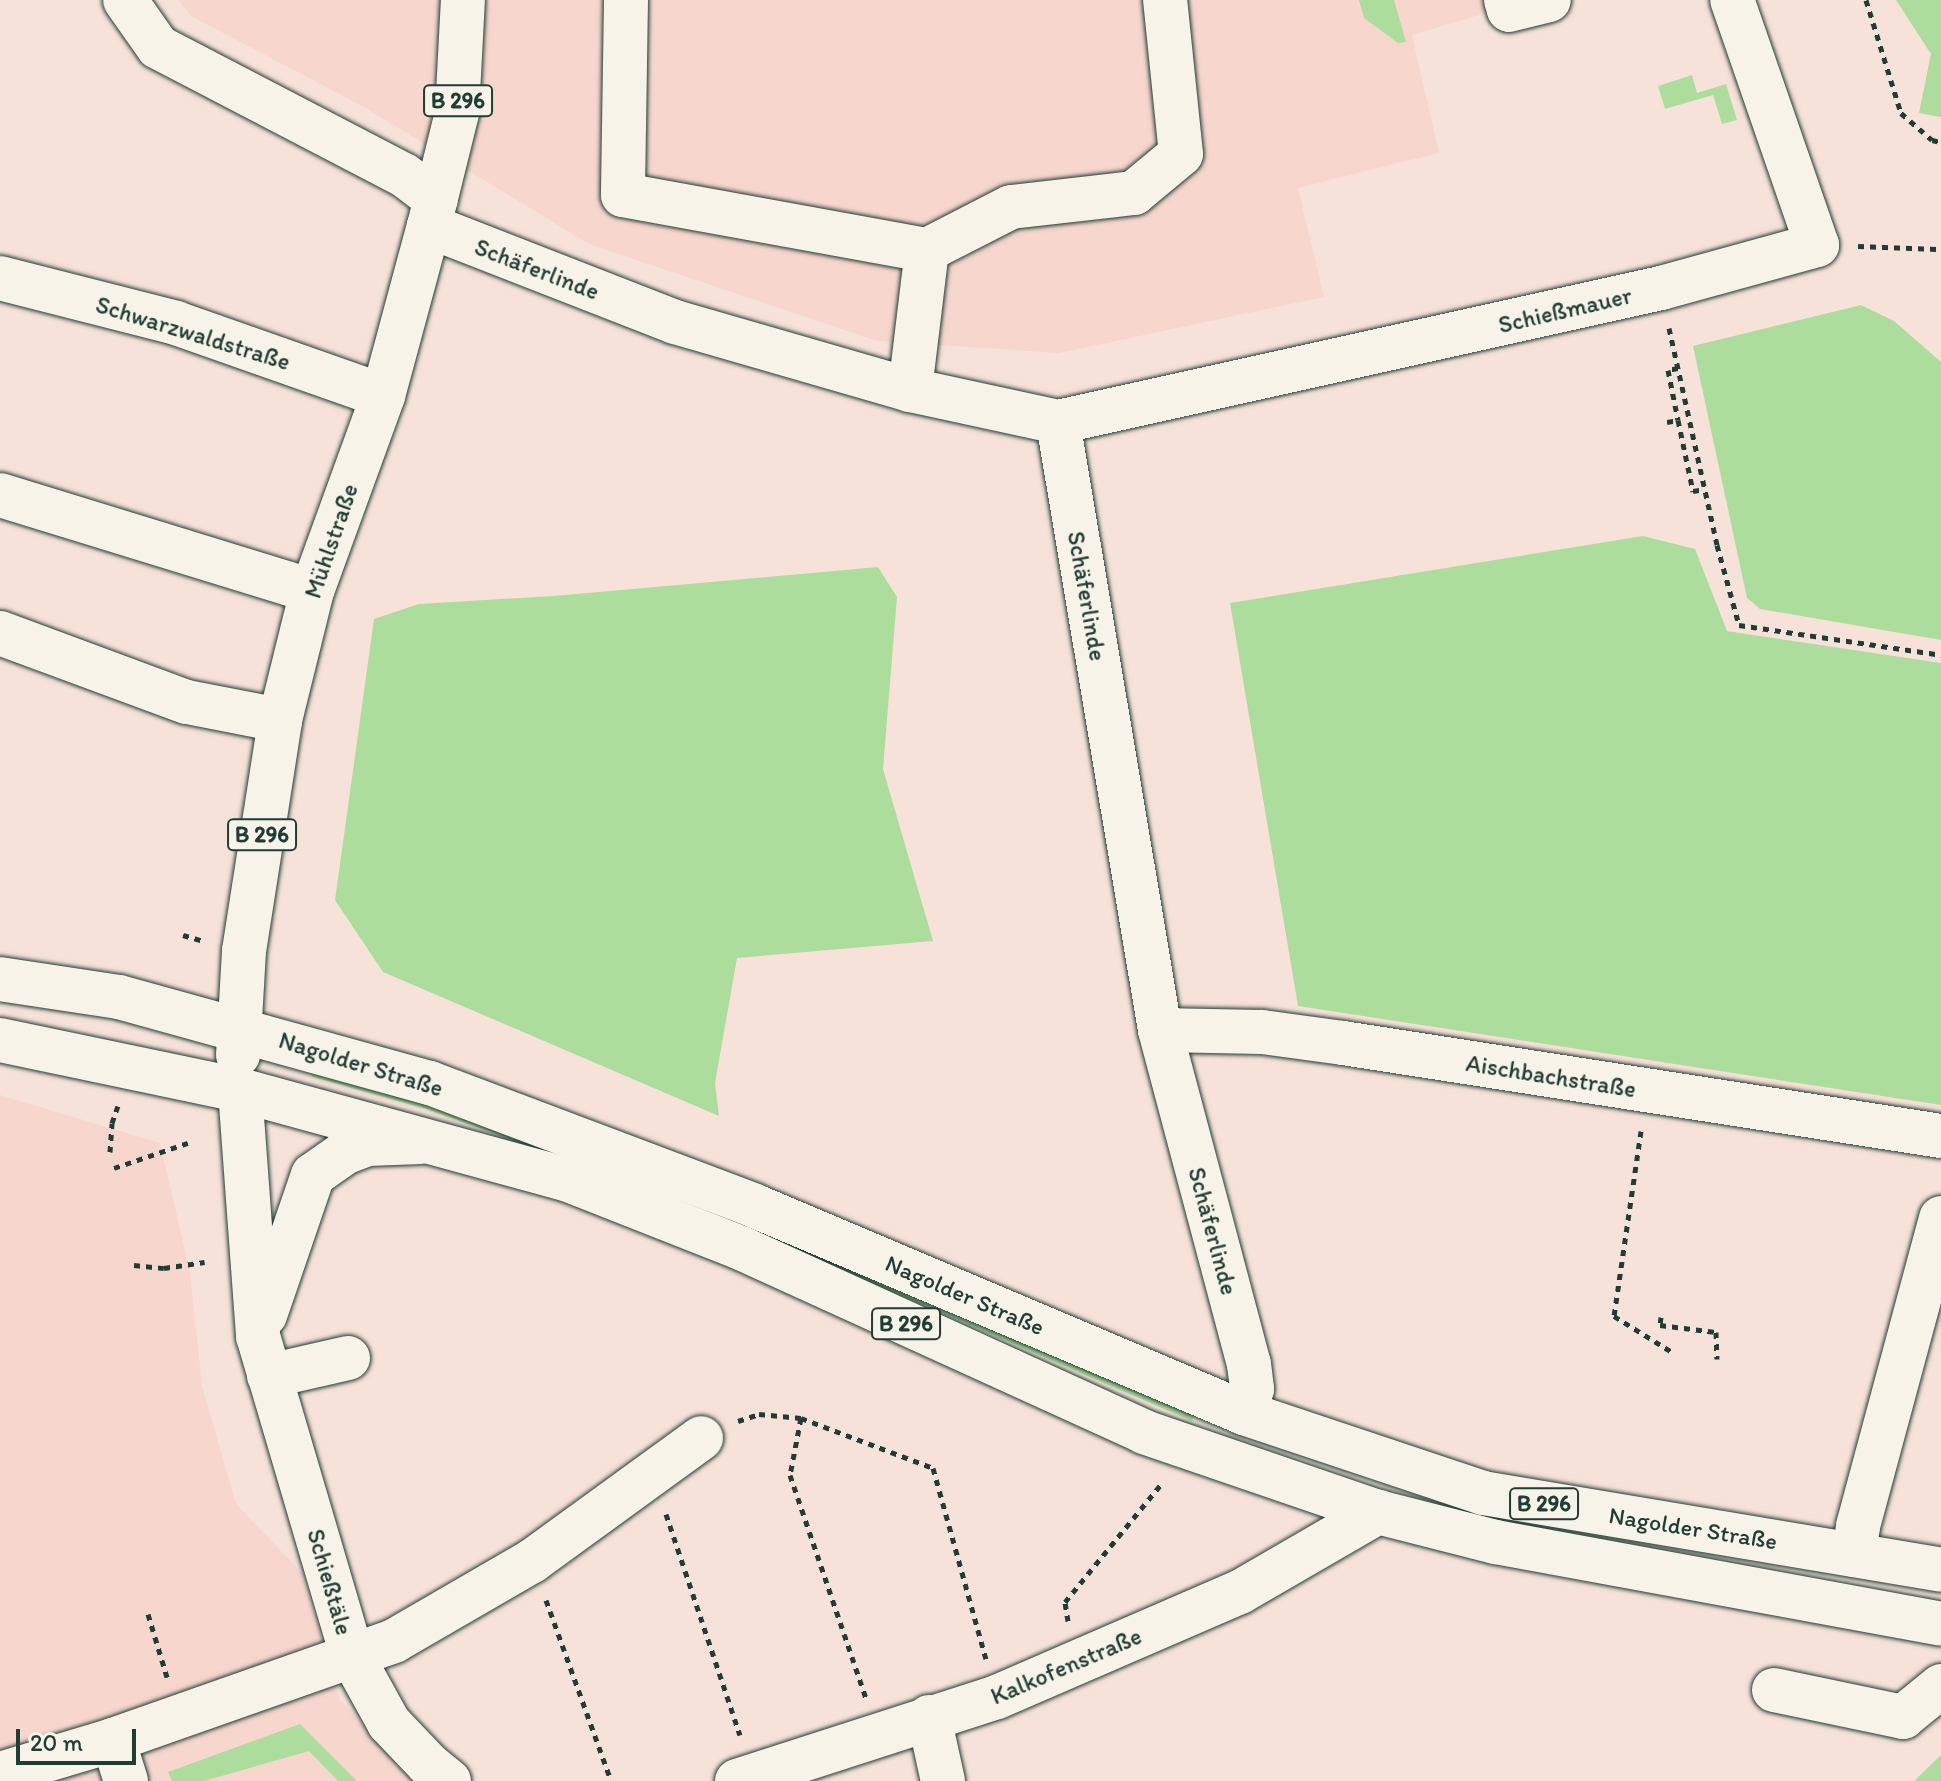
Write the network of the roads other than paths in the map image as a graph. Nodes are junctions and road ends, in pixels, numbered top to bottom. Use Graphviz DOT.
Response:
graph roads {
  1 [pos="125,0"];
  2 [pos="463,0"];
  3 [pos="626,0"];
  4 [pos="1165,0"];
  5 [pos="1506,0"];
  6 [pos="1549,0"];
  7 [pos="1732,0"];
  8 [pos="432,213"];
  9 [pos="927,250"];
  10 [pos="0,278"];
  11 [pos="910,390"];
  12 [pos="383,396"];
  13 [pos="1058,422"];
  14 [pos="0,495"];
  15 [pos="312,591"];
  16 [pos="0,633"];
  17 [pos="280,720"];
  18 [pos="0,979"];
  19 [pos="237,1027"];
  20 [pos="1160,1030"];
  21 [pos="0,1040"];
  22 [pos="240,1090"];
  23 [pos="1941,1136"];
  24 [pos="432,1141"];
  25 [pos="1941,1218"];
  26 [pos="264,1356"];
  27 [pos="348,1358"];
  28 [pos="1244,1413"];
  29 [pos="701,1438"];
  30 [pos="1378,1512"];
  31 [pos="1854,1555"];
  32 [pos="1941,1570"];
  33 [pos="1941,1624"];
  34 [pos="352,1656"];
  35 [pos="1941,1686"];
  36 [pos="1774,1690"];
  37 [pos="929,1717"];
  38 [pos="113,1740"];
  39 [pos="0,1774"];
  40 [pos="746,1778"];
  41 [pos="126,1781"];
  42 [pos="449,1781"];
  43 [pos="943,1781"];
  1 -- 8 [label="street"];
  2 -- 8 [label="street, Mühlstraße / B 296"];
  3 -- 9 [label="street"];
  4 -- 9 [label="street"];
  5 -- 6 [label="street"];
  7 -- 13 [label="street, Schießmauer"];
  8 -- 11 [label="street, Schäferlinde"];
  8 -- 12 [label="street, Mühlstraße / B 296"];
  9 -- 11 [label="street"];
  10 -- 12 [label="street, Schwarzwaldstraße"];
  11 -- 13 [label="street, Schäferlinde"];
  12 -- 15 [label="street, Mühlstraße / B 296"];
  13 -- 20 [label="street, Schäferlinde"];
  14 -- 15 [label="street"];
  15 -- 17 [label="street, Mühlstraße / B 296"];
  16 -- 17 [label="street"];
  17 -- 19 [label="street, Mühlstraße / B 296"];
  18 -- 19 [label="street, Nagolder Straße"];
  19 -- 22 [label="street, Mühlstraße / B 296"];
  19 -- 28 [label="street, Nagolder Straße / B 296"];
  20 -- 23 [label="street, Aischbachstraße"];
  20 -- 28 [label="street, Schäferlinde"];
  21 -- 22 [label="street, Nagolder Straße"];
  22 -- 24 [label="street, Nagolder Straße / B 296"];
  22 -- 26 [label="street, Schießtäle"];
  24 -- 26 [label="street"];
  24 -- 30 [label="street, Nagolder Straße / B 296"];
  25 -- 31 [label="street"];
  26 -- 27 [label="street"];
  26 -- 34 [label="street, Schießtäle"];
  28 -- 31 [label="street, Nagolder Straße / B 296"];
  29 -- 34 [label="street"];
  30 -- 33 [label="street, Nagolder Straße / B 296"];
  30 -- 37 [label="street, Kalkofenstraße"];
  31 -- 32 [label="street, Nagolder Straße / B 296"];
  34 -- 38 [label="street, Schießtäle"];
  34 -- 42 [label="street"];
  35 -- 36 [label="street"];
  37 -- 40 [label="street, Kalkofenstraße"];
  37 -- 43 [label="street"];
  38 -- 39 [label="street, Schießtäle"];
  38 -- 41 [label="street"];
}
